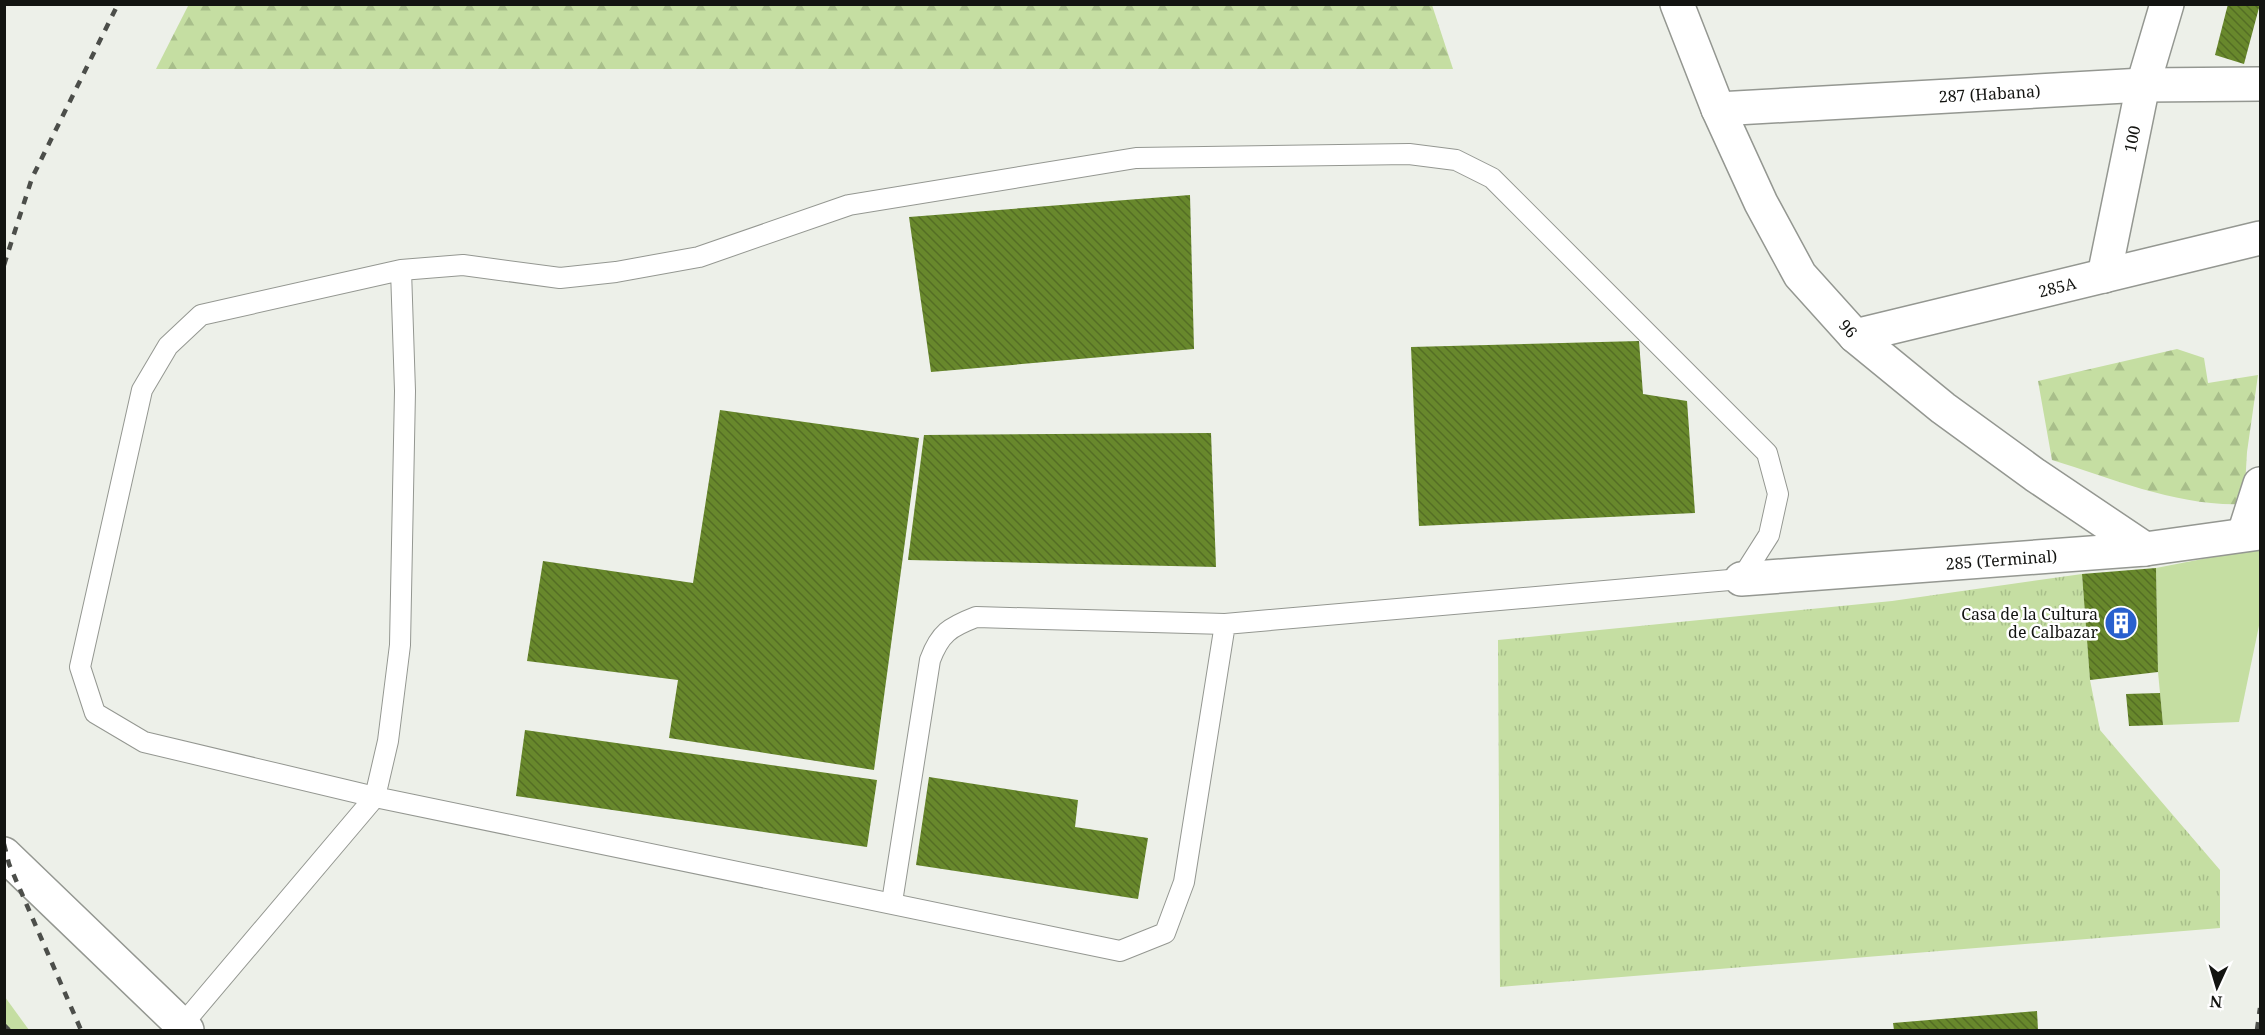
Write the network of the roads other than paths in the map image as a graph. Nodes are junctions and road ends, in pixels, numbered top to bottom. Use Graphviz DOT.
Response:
graph roads {
  1 [pos="1677,4"];
  2 [pos="2167,4"];
  3 [pos="2260,84"];
  4 [pos="2143,85"];
  5 [pos="1718,109"];
  6 [pos="2260,238"];
  7 [pos="400,270"];
  8 [pos="2104,276"];
  9 [pos="1855,336"];
  10 [pos="2260,484"];
  11 [pos="2252,534"];
  12 [pos="2145,549"];
  13 [pos="1741,579"];
  14 [pos="1225,624"];
  15 [pos="375,797"];
  16 [pos="4,854"];
  17 [pos="892,902"];
  18 [pos="185,1028"];
  1 -- 5 [label="street, 96"];
  2 -- 4 [label="street, 100"];
  3 -- 4 [label="street, 287 (Habana)"];
  4 -- 5 [label="street, 287 (Habana)"];
  4 -- 8 [label="street, 100"];
  5 -- 9 [label="street, 96"];
  6 -- 8 [label="street, 285A"];
  7 -- 13 [label="lane"];
  7 -- 15 [label="lane"];
  7 -- 15 [label="lane"];
  8 -- 9 [label="street, 285A"];
  9 -- 12 [label="street, 96"];
  10 -- 11 [label="street"];
  11 -- 12 [label="street, 285 (Terminal)"];
  12 -- 13 [label="street, 285 (Terminal)"];
  13 -- 14 [label="lane"];
  14 -- 17 [label="lane"];
  14 -- 17 [label="lane"];
  15 -- 17 [label="lane"];
  15 -- 18 [label="lane"];
  16 -- 18 [label="street"];
}
